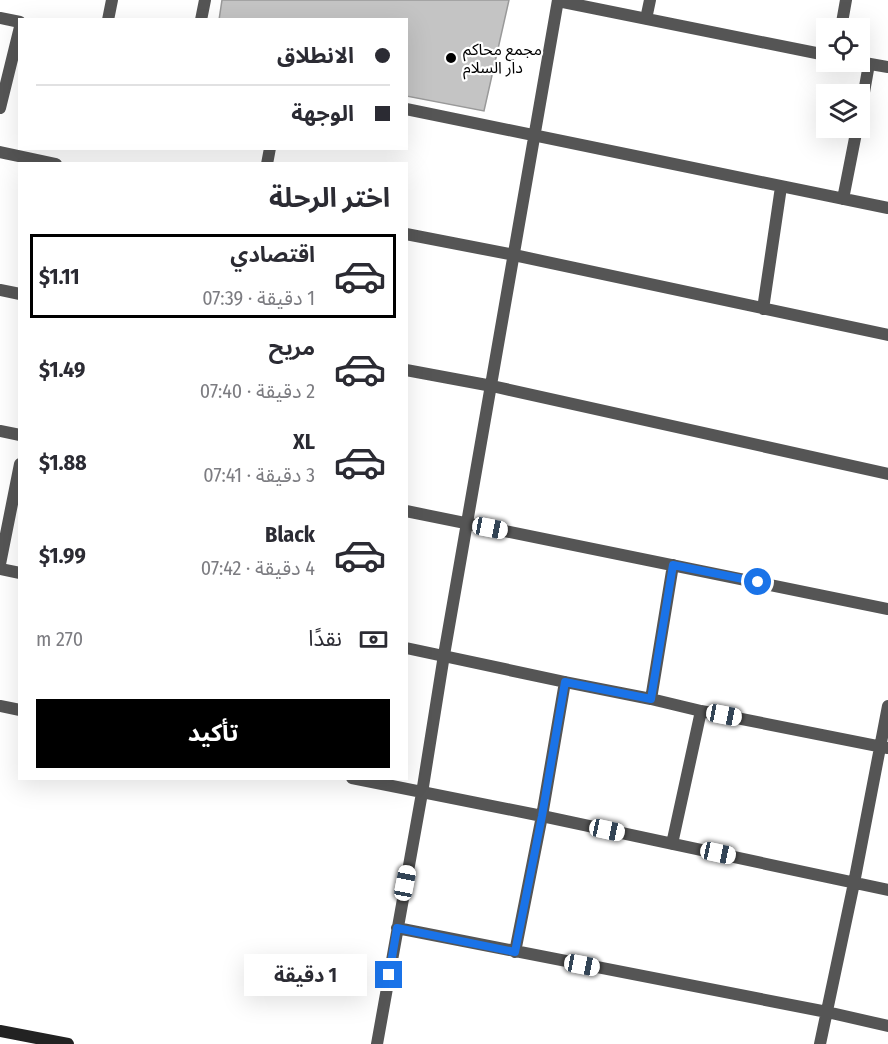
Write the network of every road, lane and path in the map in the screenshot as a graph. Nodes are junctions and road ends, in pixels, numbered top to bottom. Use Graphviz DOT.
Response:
graph roads {
  1 [pos="112,0"];
  2 [pos="205,0"];
  3 [pos="650,0"];
  4 [pos="846,0"];
  5 [pos="558,1"];
  6 [pos="0,18"];
  7 [pos="108,18"];
  8 [pos="201,18"];
  9 [pos="843,18"];
  10 [pos="646,19"];
  11 [pos="18,22"];
  12 [pos="18,35"];
  13 [pos="816,53"];
  14 [pos="870,64"];
  15 [pos="888,67"];
  16 [pos="0,108"];
  17 [pos="408,109"];
  18 [pos="534,134"];
  19 [pos="855,138"];
  20 [pos="0,152"];
  21 [pos="48,162"];
  22 [pos="782,187"];
  23 [pos="843,199"];
  24 [pos="888,208"];
  25 [pos="408,234"];
  26 [pos="514,255"];
  27 [pos="0,290"];
  28 [pos="18,294"];
  29 [pos="764,309"];
  30 [pos="888,335"];
  31 [pos="408,370"];
  32 [pos="492,386"];
  33 [pos="0,431"];
  34 [pos="18,435"];
  35 [pos="18,474"];
  36 [pos="888,474"];
  37 [pos="408,511"];
  38 [pos="467,523"];
  39 [pos="0,564"];
  40 [pos="673,565"];
  41 [pos="0,569"];
  42 [pos="18,573"];
  43 [pos="888,609"];
  44 [pos="408,648"];
  45 [pos="444,655"];
  46 [pos="565,682"];
  47 [pos="651,699"];
  48 [pos="0,706"];
  49 [pos="888,706"];
  50 [pos="18,710"];
  51 [pos="701,711"];
  52 [pos="885,747"];
  53 [pos="361,780"];
  54 [pos="422,793"];
  55 [pos="542,816"];
  56 [pos="672,844"];
  57 [pos="854,883"];
  58 [pos="888,890"];
  59 [pos="397,928"];
  60 [pos="515,952"];
  61 [pos="827,1012"];
  62 [pos="888,1026"];
  63 [pos="0,1031"];
  64 [pos="68,1044"];
  65 [pos="377,1044"];
  66 [pos="820,1044"];
  1 -- 7 [label="street"];
  2 -- 8 [label="street"];
  3 -- 10 [label="street"];
  4 -- 9 [label="street"];
  5 -- 10 [label="street"];
  5 -- 18 [label="street"];
  6 -- 11 [label="street"];
  10 -- 13 [label="street"];
  12 -- 16 [label="street"];
  14 -- 15 [label="street"];
  17 -- 18 [label="street"];
  18 -- 22 [label="street"];
  18 -- 26 [label="street"];
  19 -- 23 [label="street"];
  20 -- 21 [label="street"];
  22 -- 23 [label="street"];
  22 -- 29 [label="street"];
  23 -- 24 [label="street"];
  25 -- 26 [label="street"];
  26 -- 29 [label="street"];
  26 -- 32 [label="street"];
  27 -- 28 [label="street"];
  29 -- 30 [label="street"];
  31 -- 32 [label="street"];
  32 -- 36 [label="street"];
  32 -- 38 [label="street"];
  33 -- 34 [label="street"];
  35 -- 39 [label="street"];
  37 -- 38 [label="street"];
  38 -- 40 [label="street"];
  38 -- 45 [label="street"];
  40 -- 43 [label="street"];
  40 -- 47 [label="street"];
  41 -- 42 [label="street"];
  44 -- 45 [label="street"];
  45 -- 46 [label="street"];
  45 -- 54 [label="street"];
  46 -- 47 [label="street"];
  46 -- 55 [label="street"];
  47 -- 51 [label="street"];
  48 -- 50 [label="street"];
  49 -- 52 [label="street"];
  51 -- 52 [label="street"];
  51 -- 56 [label="street"];
  52 -- 57 [label="street"];
  53 -- 54 [label="street"];
  54 -- 55 [label="street"];
  54 -- 59 [label="street"];
  55 -- 56 [label="street"];
  55 -- 60 [label="street"];
  56 -- 57 [label="street"];
  57 -- 58 [label="street"];
  57 -- 61 [label="street"];
  59 -- 60 [label="street"];
  59 -- 65 [label="street"];
  60 -- 61 [label="street"];
  61 -- 62 [label="street"];
  61 -- 66 [label="street"];
  63 -- 64 [label="main road"];
}
